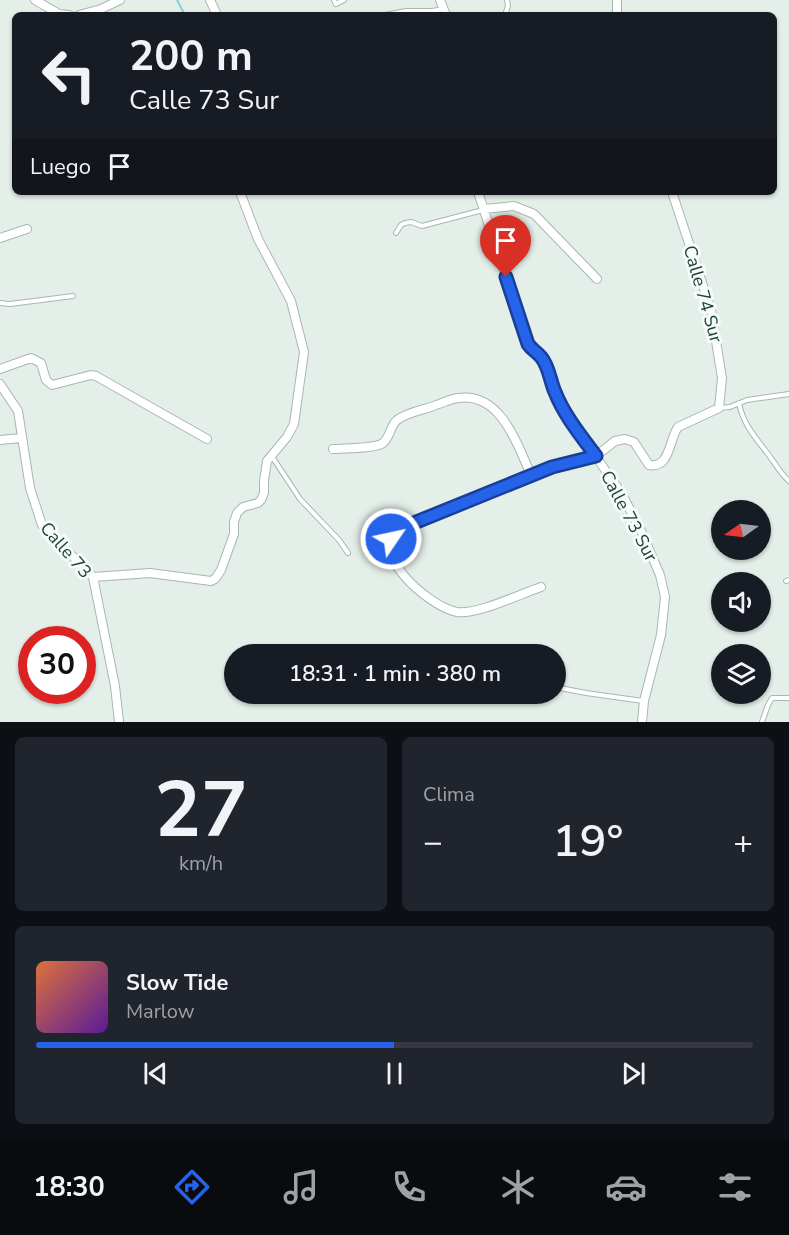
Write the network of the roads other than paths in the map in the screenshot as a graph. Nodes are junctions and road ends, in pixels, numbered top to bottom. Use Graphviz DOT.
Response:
graph roads {
  1 [pos="35,0"];
  2 [pos="120,0"];
  3 [pos="334,0"];
  4 [pos="345,0"];
  5 [pos="440,0"];
  6 [pos="56,12"];
  7 [pos="90,12"];
  8 [pos="401,12"];
  9 [pos="445,12"];
  10 [pos="241,195"];
  11 [pos="479,195"];
  12 [pos="673,195"];
  13 [pos="484,209"];
  14 [pos="27,229"];
  15 [pos="396,234"];
  16 [pos="0,237"];
  17 [pos="597,279"];
  18 [pos="74,296"];
  19 [pos="0,303"];
  20 [pos="0,369"];
  21 [pos="0,384"];
  22 [pos="789,394"];
  23 [pos="739,403"];
  24 [pos="719,408"];
  25 [pos="21,438"];
  26 [pos="207,439"];
  27 [pos="0,440"];
  28 [pos="333,448"];
  29 [pos="270,455"];
  30 [pos="596,456"];
  31 [pos="531,475"];
  32 [pos="789,481"];
  33 [pos="348,553"];
  34 [pos="93,577"];
  35 [pos="541,587"];
  36 [pos="566,689"];
  37 [pos="789,698"];
  38 [pos="644,701"];
  39 [pos="119,722"];
  40 [pos="642,722"];
  41 [pos="762,722"];
  1 -- 6 [label="street"];
  2 -- 7 [label="street"];
  3 -- 4 [label="lane"];
  5 -- 9 [label="street"];
  8 -- 9 [label="lane"];
  10 -- 29 [label="street"];
  11 -- 13 [label="street, Calle 73 Sur"];
  12 -- 24 [label="street, Calle 74 Sur"];
  13 -- 15 [label="lane"];
  13 -- 17 [label="street"];
  13 -- 30 [label="street, Calle 73 Sur"];
  14 -- 16 [label="street"];
  18 -- 19 [label="lane"];
  20 -- 26 [label="street"];
  21 -- 25 [label="street, Calle 73"];
  22 -- 23 [label="lane"];
  23 -- 24 [label="lane"];
  23 -- 32 [label="lane"];
  24 -- 30 [label="street"];
  25 -- 27 [label="street"];
  25 -- 34 [label="street, Calle 73"];
  28 -- 31 [label="street"];
  29 -- 33 [label="lane"];
  29 -- 34 [label="street"];
  30 -- 31 [label="street"];
  30 -- 38 [label="street, Calle 73 Sur"];
  31 -- 35 [label="street"];
  34 -- 39 [label="street, Calle 73"];
  36 -- 38 [label="lane"];
  37 -- 41 [label="lane"];
  38 -- 40 [label="street, Calle 73 Sur"];
}
